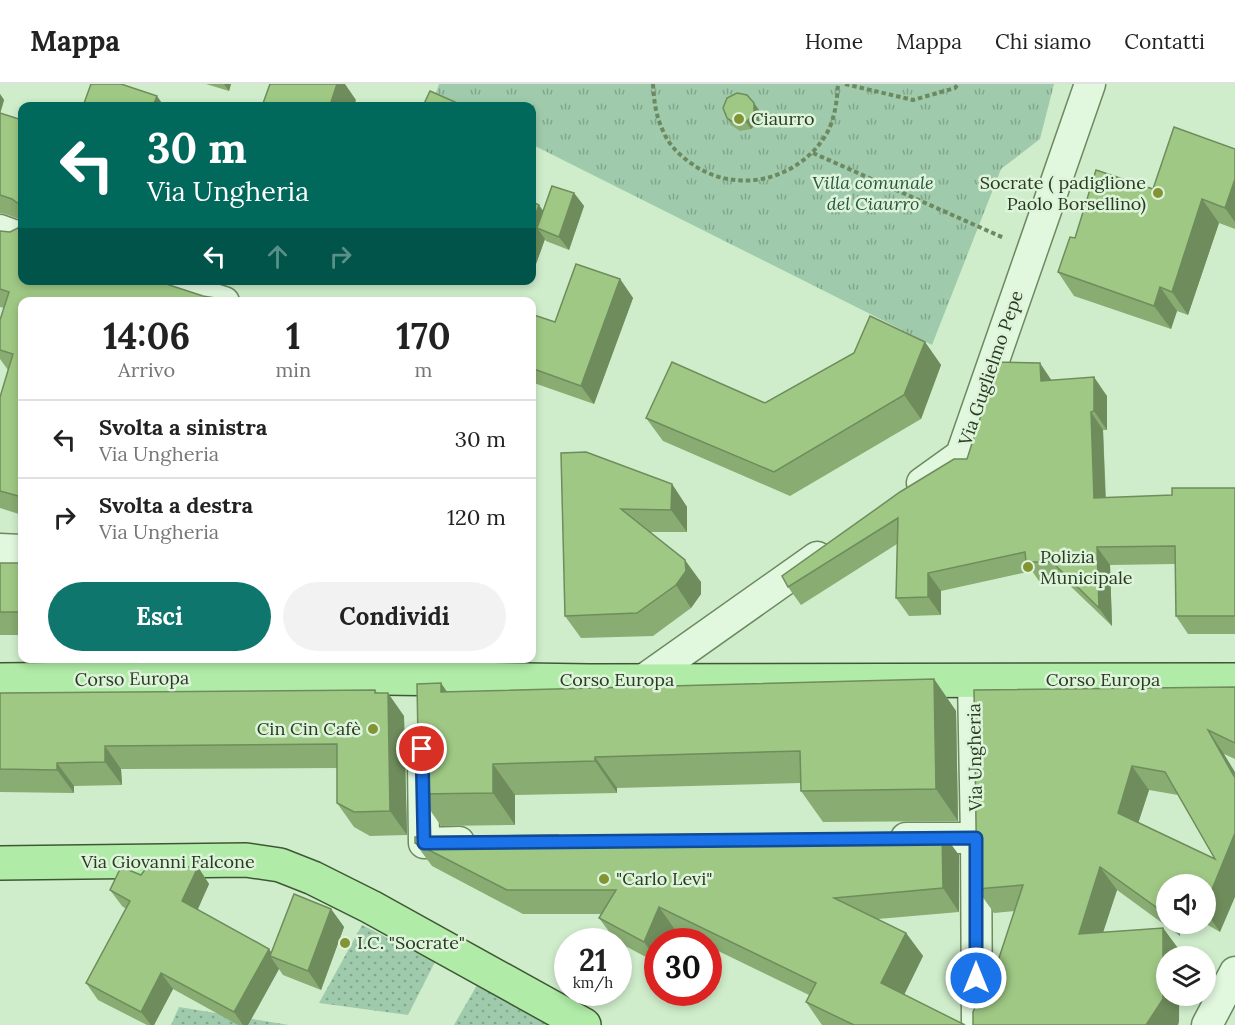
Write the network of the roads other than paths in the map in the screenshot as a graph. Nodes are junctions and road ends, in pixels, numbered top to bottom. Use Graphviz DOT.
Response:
graph roads {
  1 [pos="1090,84"];
  2 [pos="0,230"];
  3 [pos="18,237"];
  4 [pos="170,285"];
  5 [pos="209,297"];
  6 [pos="903,496"];
  7 [pos="836,544"];
  8 [pos="0,549"];
  9 [pos="18,550"];
  10 [pos="0,680"];
  11 [pos="644,680"];
  12 [pos="973,680"];
  13 [pos="1235,680"];
  14 [pos="422,737"];
  15 [pos="881,838"];
  16 [pos="976,838"];
  17 [pos="487,842"];
  18 [pos="0,863"];
  19 [pos="1235,972"];
  20 [pos="584,1025"];
  21 [pos="977,1025"];
  22 [pos="1207,1025"];
  1 -- 6 [label="street, Via Guglielmo Pepe"];
  2 -- 3 [label="street"];
  4 -- 5 [label="street"];
  7 -- 11 [label="street"];
  8 -- 9 [label="street"];
  10 -- 11 [label="main road, Corso Europa"];
  11 -- 12 [label="main road, Corso Europa"];
  12 -- 13 [label="main road, Corso Europa"];
  12 -- 16 [label="street, Via Ungheria"];
  14 -- 17 [label="street"];
  15 -- 16 [label="street, Via Ungheria"];
  16 -- 21 [label="street"];
  18 -- 20 [label="main road, Via Giovanni Falcone"];
  19 -- 22 [label="street"];
}
